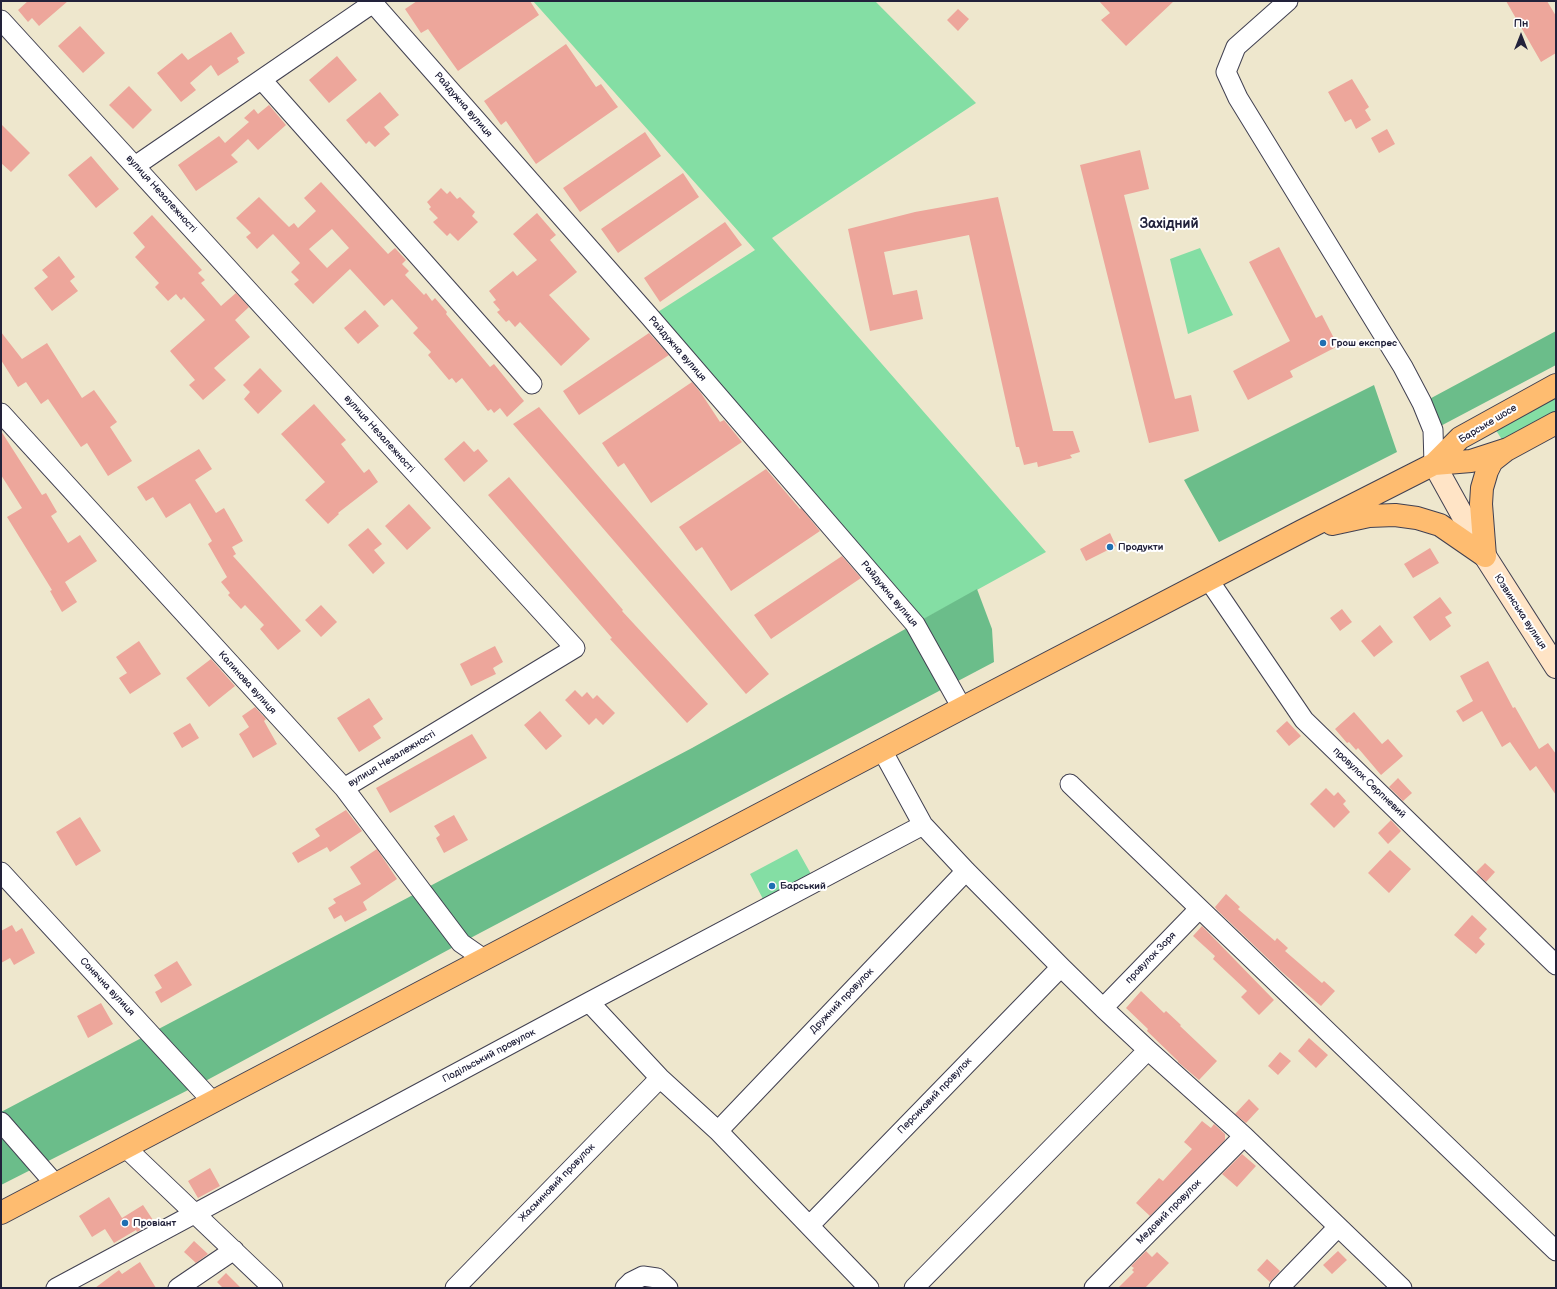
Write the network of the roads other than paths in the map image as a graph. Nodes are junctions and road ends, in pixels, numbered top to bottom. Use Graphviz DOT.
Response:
graph roads {
  1 [pos="1288,1"];
  2 [pos="1,20"];
  3 [pos="262,80"];
  4 [pos="135,166"];
  5 [pos="532,384"];
  6 [pos="1556,386"];
  7 [pos="1,413"];
  8 [pos="1556,423"];
  9 [pos="1508,449"];
  10 [pos="1434,464"];
  11 [pos="1302,531"];
  12 [pos="1485,556"];
  13 [pos="1208,579"];
  14 [pos="1556,667"];
  15 [pos="962,708"];
  16 [pos="882,750"];
  17 [pos="1070,784"];
  18 [pos="344,788"];
  19 [pos="923,825"];
  20 [pos="966,871"];
  21 [pos="1,872"];
  22 [pos="1199,908"];
  23 [pos="484,959"];
  24 [pos="1556,965"];
  25 [pos="1061,967"];
  26 [pos="588,1002"];
  27 [pos="1103,1008"];
  28 [pos="1148,1050"];
  29 [pos="660,1078"];
  30 [pos="213,1102"];
  31 [pos="1,1122"];
  32 [pos="718,1131"];
  33 [pos="1244,1136"];
  34 [pos="125,1147"];
  35 [pos="56,1185"];
  36 [pos="1,1213"];
  37 [pos="195,1213"];
  38 [pos="810,1225"];
  39 [pos="1338,1227"];
  40 [pos="234,1250"];
  41 [pos="1556,1251"];
  42 [pos="56,1288"];
  43 [pos="178,1288"];
  44 [pos="273,1288"];
  45 [pos="455,1288"];
  46 [pos="625,1288"];
  47 [pos="668,1288"];
  48 [pos="869,1288"];
  49 [pos="914,1288"];
  50 [pos="1094,1288"];
  51 [pos="1279,1288"];
  52 [pos="1402,1288"];
  1 -- 10 [label="street"];
  2 -- 4 [label="street, вулиця Незалежності"];
  3 -- 4 [label="street"];
  3 -- 5 [label="street"];
  3 -- 15 [label="street, Райдужна вулиця"];
  4 -- 18 [label="street, вулиця Незалежності"];
  6 -- 10 [label="highway, Барське шосе"];
  7 -- 18 [label="street, Калинова вулиця"];
  8 -- 9 [label="highway"];
  9 -- 10 [label="highway"];
  9 -- 12 [label="highway"];
  10 -- 11 [label="highway"];
  10 -- 12 [label="main road, Юзвинська вулиця"];
  11 -- 12 [label="highway"];
  11 -- 13 [label="highway"];
  12 -- 14 [label="main road, Юзвинська вулиця"];
  13 -- 15 [label="highway"];
  13 -- 24 [label="street, провулок Серпневий"];
  15 -- 16 [label="highway"];
  16 -- 19 [label="street"];
  16 -- 23 [label="highway"];
  17 -- 22 [label="street"];
  18 -- 23 [label="street, Калинова вулиця"];
  19 -- 20 [label="street"];
  19 -- 26 [label="street, Подільський провулок"];
  20 -- 25 [label="street"];
  20 -- 32 [label="street, Дружний провулок"];
  21 -- 30 [label="street, Сонячна вулиця"];
  22 -- 27 [label="street, провулок Зоря"];
  22 -- 41 [label="street"];
  23 -- 30 [label="highway"];
  25 -- 27 [label="street"];
  25 -- 38 [label="street, Персиковий провулок"];
  26 -- 29 [label="street"];
  26 -- 37 [label="street, Подільський провулок"];
  27 -- 28 [label="street"];
  28 -- 33 [label="street"];
  28 -- 49 [label="street"];
  29 -- 32 [label="street"];
  29 -- 45 [label="street, Жасминовий провулок"];
  30 -- 34 [label="highway"];
  31 -- 35 [label="street"];
  32 -- 38 [label="street"];
  33 -- 39 [label="street"];
  33 -- 50 [label="street, Медовий провулок"];
  34 -- 35 [label="highway"];
  34 -- 37 [label="street"];
  35 -- 36 [label="highway"];
  37 -- 40 [label="street"];
  37 -- 42 [label="street, Подільський провулок"];
  38 -- 48 [label="street"];
  39 -- 51 [label="street"];
  39 -- 52 [label="street"];
  40 -- 43 [label="street"];
  40 -- 44 [label="street"];
  46 -- 47 [label="street"];
}
